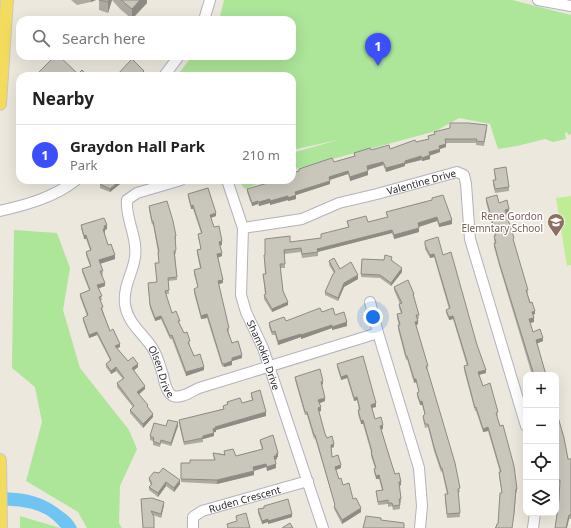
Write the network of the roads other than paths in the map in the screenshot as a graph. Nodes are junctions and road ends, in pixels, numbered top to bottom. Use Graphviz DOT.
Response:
graph roads {
  1 [pos="7,0"];
  2 [pos="210,0"];
  3 [pos="538,0"];
  4 [pos="571,6"];
  5 [pos="205,16"];
  6 [pos="176,60"];
  7 [pos="167,72"];
  8 [pos="0,104"];
  9 [pos="70,184"];
  10 [pos="167,184"];
  11 [pos="228,184"];
  12 [pos="0,211"];
  13 [pos="243,228"];
  14 [pos="370,302"];
  15 [pos="378,334"];
  16 [pos="268,366"];
  17 [pos="523,416"];
  18 [pos="0,460"];
  19 [pos="308,481"];
  20 [pos="535,516"];
  21 [pos="1,528"];
  22 [pos="192,528"];
  23 [pos="323,528"];
  24 [pos="420,528"];
  25 [pos="533,528"];
  1 -- 8 [label="main road"];
  2 -- 5 [label="street"];
  3 -- 4 [label="street"];
  6 -- 7 [label="street"];
  9 -- 12 [label="street"];
  10 -- 16 [label="street, Olsen Drive"];
  11 -- 13 [label="street, Shamokin Drive"];
  13 -- 16 [label="street, Shamokin Drive"];
  13 -- 17 [label="street, Valentine Drive"];
  14 -- 15 [label="street"];
  15 -- 16 [label="street, Olsen Drive"];
  15 -- 24 [label="street"];
  16 -- 19 [label="street, Shamokin Drive"];
  18 -- 21 [label="main road"];
  19 -- 22 [label="street, Ruden Crescent"];
  19 -- 23 [label="street, Shamokin Drive"];
  20 -- 25 [label="street"];
}
